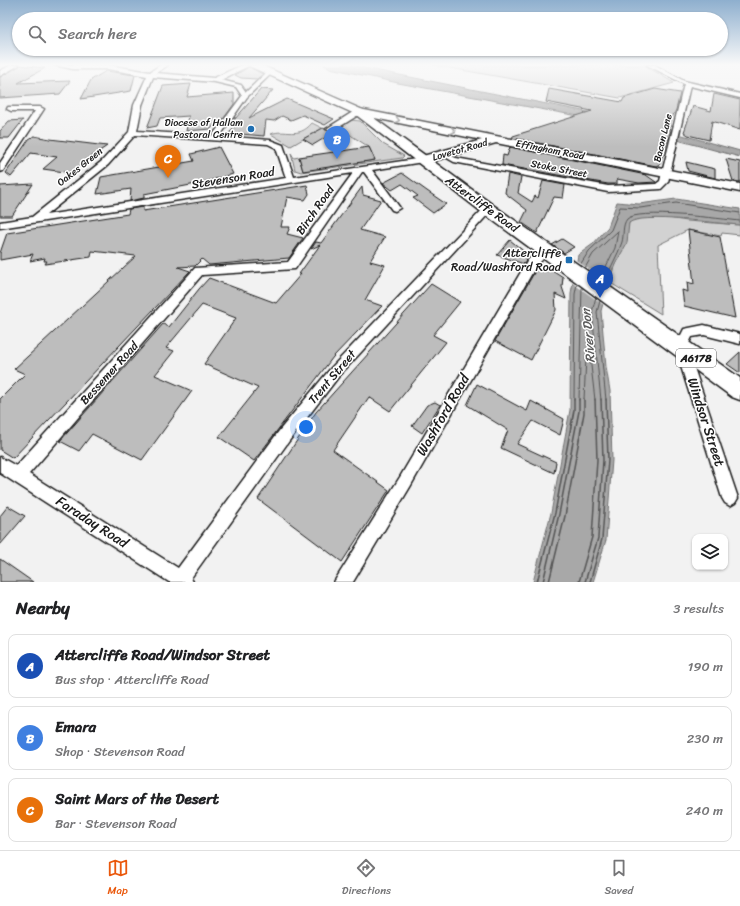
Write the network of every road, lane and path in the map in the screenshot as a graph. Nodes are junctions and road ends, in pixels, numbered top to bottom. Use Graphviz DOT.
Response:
graph roads {
  1 [pos="143,92"];
  2 [pos="243,92"];
  3 [pos="250,92"];
  4 [pos="313,92"];
  5 [pos="685,92"];
  6 [pos="723,92"];
  7 [pos="246,96"];
  8 [pos="740,96"];
  9 [pos="11,109"];
  10 [pos="359,112"];
  11 [pos="330,129"];
  12 [pos="133,133"];
  13 [pos="470,134"];
  14 [pos="214,139"];
  15 [pos="496,139"];
  16 [pos="478,144"];
  17 [pos="449,157"];
  18 [pos="423,160"];
  19 [pos="0,169"];
  20 [pos="363,169"];
  21 [pos="665,174"];
  22 [pos="291,181"];
  23 [pos="740,188"];
  24 [pos="395,208"];
  25 [pos="488,209"];
  26 [pos="34,220"];
  27 [pos="0,225"];
  28 [pos="545,250"];
  29 [pos="199,272"];
  30 [pos="740,339"];
  31 [pos="681,347"];
  32 [pos="740,390"];
  33 [pos="0,464"];
  34 [pos="18,475"];
  35 [pos="730,498"];
  36 [pos="182,580"];
  37 [pos="343,582"];
  1 -- 12 [label="street"];
  2 -- 7 [label="street"];
  3 -- 7 [label="street"];
  4 -- 10 [label="main road, Attercliffe Road / A6178"];
  5 -- 21 [label="street, Bacon Lane"];
  6 -- 8 [label="street"];
  7 -- 14 [label="street"];
  9 -- 19 [label="street"];
  10 -- 11 [label="street"];
  10 -- 13 [label="main road, Effingham Road, one-way"];
  10 -- 18 [label="main road, Attercliffe Road / A6178"];
  12 -- 14 [label="street"];
  12 -- 26 [label="street, Oakes Green"];
  13 -- 15 [label="main road, Effingham Road"];
  13 -- 16 [label="main road"];
  14 -- 22 [label="street"];
  15 -- 16 [label="main road, Lovetot Road"];
  15 -- 21 [label="main road, Effingham Road"];
  16 -- 17 [label="main road, Lovetot Road"];
  17 -- 18 [label="main road, Lovetot Road"];
  17 -- 21 [label="street, Stoke Street"];
  18 -- 20 [label="street, Stevenson Road"];
  18 -- 25 [label="main road, Attercliffe Road / A6178"];
  20 -- 22 [label="street, Stevenson Road"];
  20 -- 24 [label="street"];
  20 -- 29 [label="street, Birch Road"];
  21 -- 23 [label="main road, Effingham Road"];
  22 -- 26 [label="street, Stevenson Road"];
  25 -- 28 [label="main road, Attercliffe Road / A6178"];
  25 -- 36 [label="street, Trent Street"];
  26 -- 27 [label="street, Stevenson Road"];
  28 -- 31 [label="main road, Attercliffe Road / A6178"];
  28 -- 37 [label="street, Washford Road"];
  29 -- 34 [label="street, Bessemer Road"];
  30 -- 31 [label="street"];
  31 -- 32 [label="main road, Attercliffe Road / A6178"];
  31 -- 35 [label="street, Windsor Street"];
  33 -- 34 [label="street, Faraday Road"];
  34 -- 36 [label="street, Faraday Road"];
}
